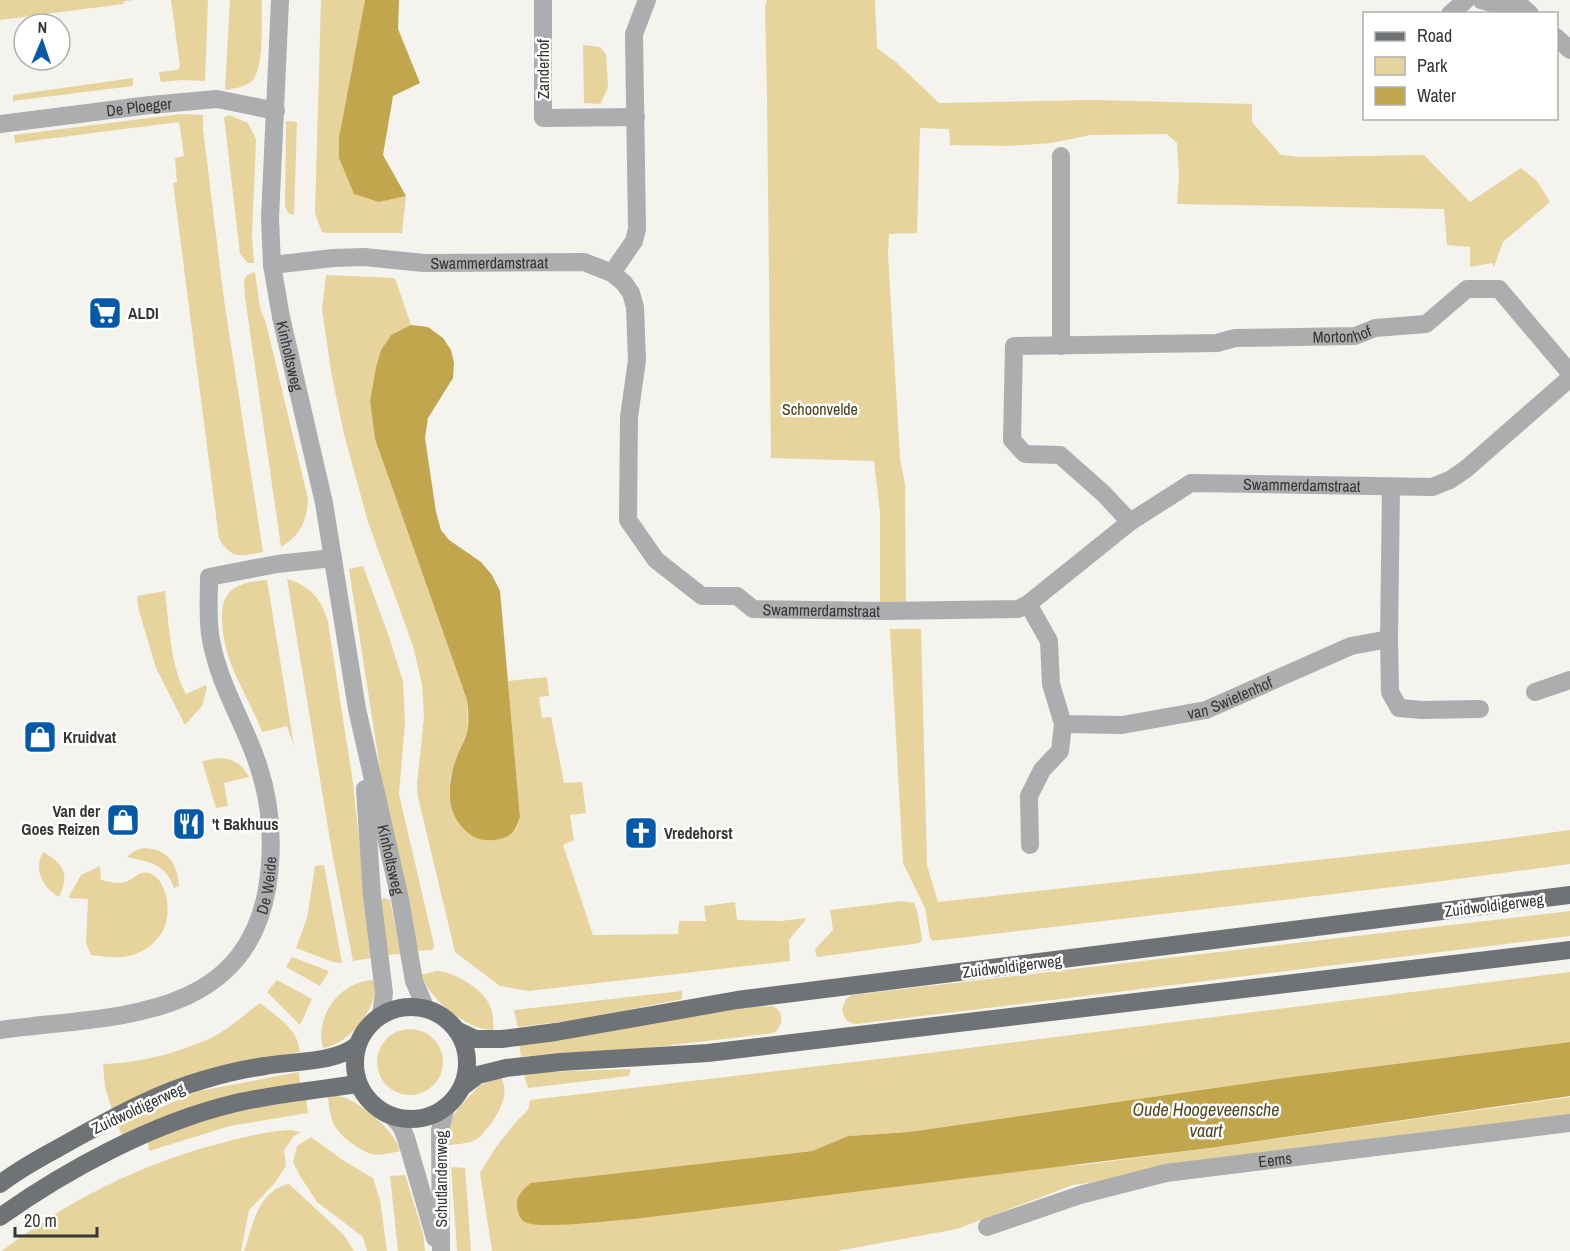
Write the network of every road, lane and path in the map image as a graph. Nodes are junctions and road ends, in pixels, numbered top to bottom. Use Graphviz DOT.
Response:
graph roads {
  1 [pos="280,0"];
  2 [pos="543,0"];
  3 [pos="646,0"];
  4 [pos="1466,0"];
  5 [pos="1481,0"];
  6 [pos="1524,6"];
  7 [pos="1452,12"];
  8 [pos="1558,38"];
  9 [pos="1570,50"];
  10 [pos="276,111"];
  11 [pos="636,117"];
  12 [pos="0,124"];
  13 [pos="1061,156"];
  14 [pos="272,265"];
  15 [pos="612,273"];
  16 [pos="1061,346"];
  17 [pos="1570,373"];
  18 [pos="1570,378"];
  19 [pos="1391,487"];
  20 [pos="1130,522"];
  21 [pos="333,558"];
  22 [pos="1028,604"];
  23 [pos="1389,639"];
  24 [pos="1570,680"];
  25 [pos="1535,692"];
  26 [pos="1480,708"];
  27 [pos="357,709"];
  28 [pos="1063,724"];
  29 [pos="1030,845"];
  30 [pos="1570,895"];
  31 [pos="1570,950"];
  32 [pos="426,1009"];
  33 [pos="381,1015"];
  34 [pos="0,1030"];
  35 [pos="456,1030"];
  36 [pos="357,1045"];
  37 [pos="358,1084"];
  38 [pos="462,1087"];
  39 [pos="446,1107"];
  40 [pos="392,1116"];
  41 [pos="1570,1123"];
  42 [pos="0,1184"];
  43 [pos="0,1217"];
  44 [pos="987,1227"];
  45 [pos="440,1251"];
  1 -- 10 [label="street, Kinholtsweg"];
  2 -- 11 [label="street, Zanderhof"];
  3 -- 11 [label="street"];
  4 -- 7 [label="street"];
  5 -- 6 [label="street"];
  8 -- 9 [label="street"];
  10 -- 12 [label="street, De Ploeger"];
  10 -- 14 [label="street, Kinholtsweg"];
  11 -- 15 [label="street"];
  13 -- 16 [label="street"];
  14 -- 15 [label="street, Swammerdamstraat"];
  14 -- 21 [label="street, Kinholtsweg"];
  15 -- 22 [label="street, Swammerdamstraat"];
  16 -- 17 [label="street, Mortonhof"];
  16 -- 20 [label="street, Mortonhof"];
  18 -- 19 [label="street, Swammerdamstraat"];
  19 -- 20 [label="street, Swammerdamstraat"];
  19 -- 23 [label="street"];
  20 -- 22 [label="street, Swammerdamstraat"];
  21 -- 27 [label="street, Kinholtsweg"];
  21 -- 34 [label="street, De Weide"];
  22 -- 28 [label="street"];
  23 -- 26 [label="street"];
  23 -- 28 [label="street, van Swietenhof"];
  24 -- 25 [label="street"];
  27 -- 32 [label="street, Kinholtsweg"];
  27 -- 33 [label="street, Kinholtsweg"];
  28 -- 29 [label="street"];
  30 -- 35 [label="main road, Zuidwoldigerweg"];
  31 -- 38 [label="main road"];
  32 -- 33 [label="main road"];
  32 -- 35 [label="main road"];
  33 -- 36 [label="main road"];
  35 -- 38 [label="main road"];
  36 -- 37 [label="main road"];
  36 -- 42 [label="main road, Zuidwoldigerweg"];
  37 -- 40 [label="main road"];
  37 -- 43 [label="main road, Zuidwoldigerweg"];
  38 -- 39 [label="main road"];
  39 -- 40 [label="main road"];
  39 -- 45 [label="street, Schutlandenweg"];
  40 -- 45 [label="street, Schutlandenweg"];
  41 -- 44 [label="street, Eems"];
}
